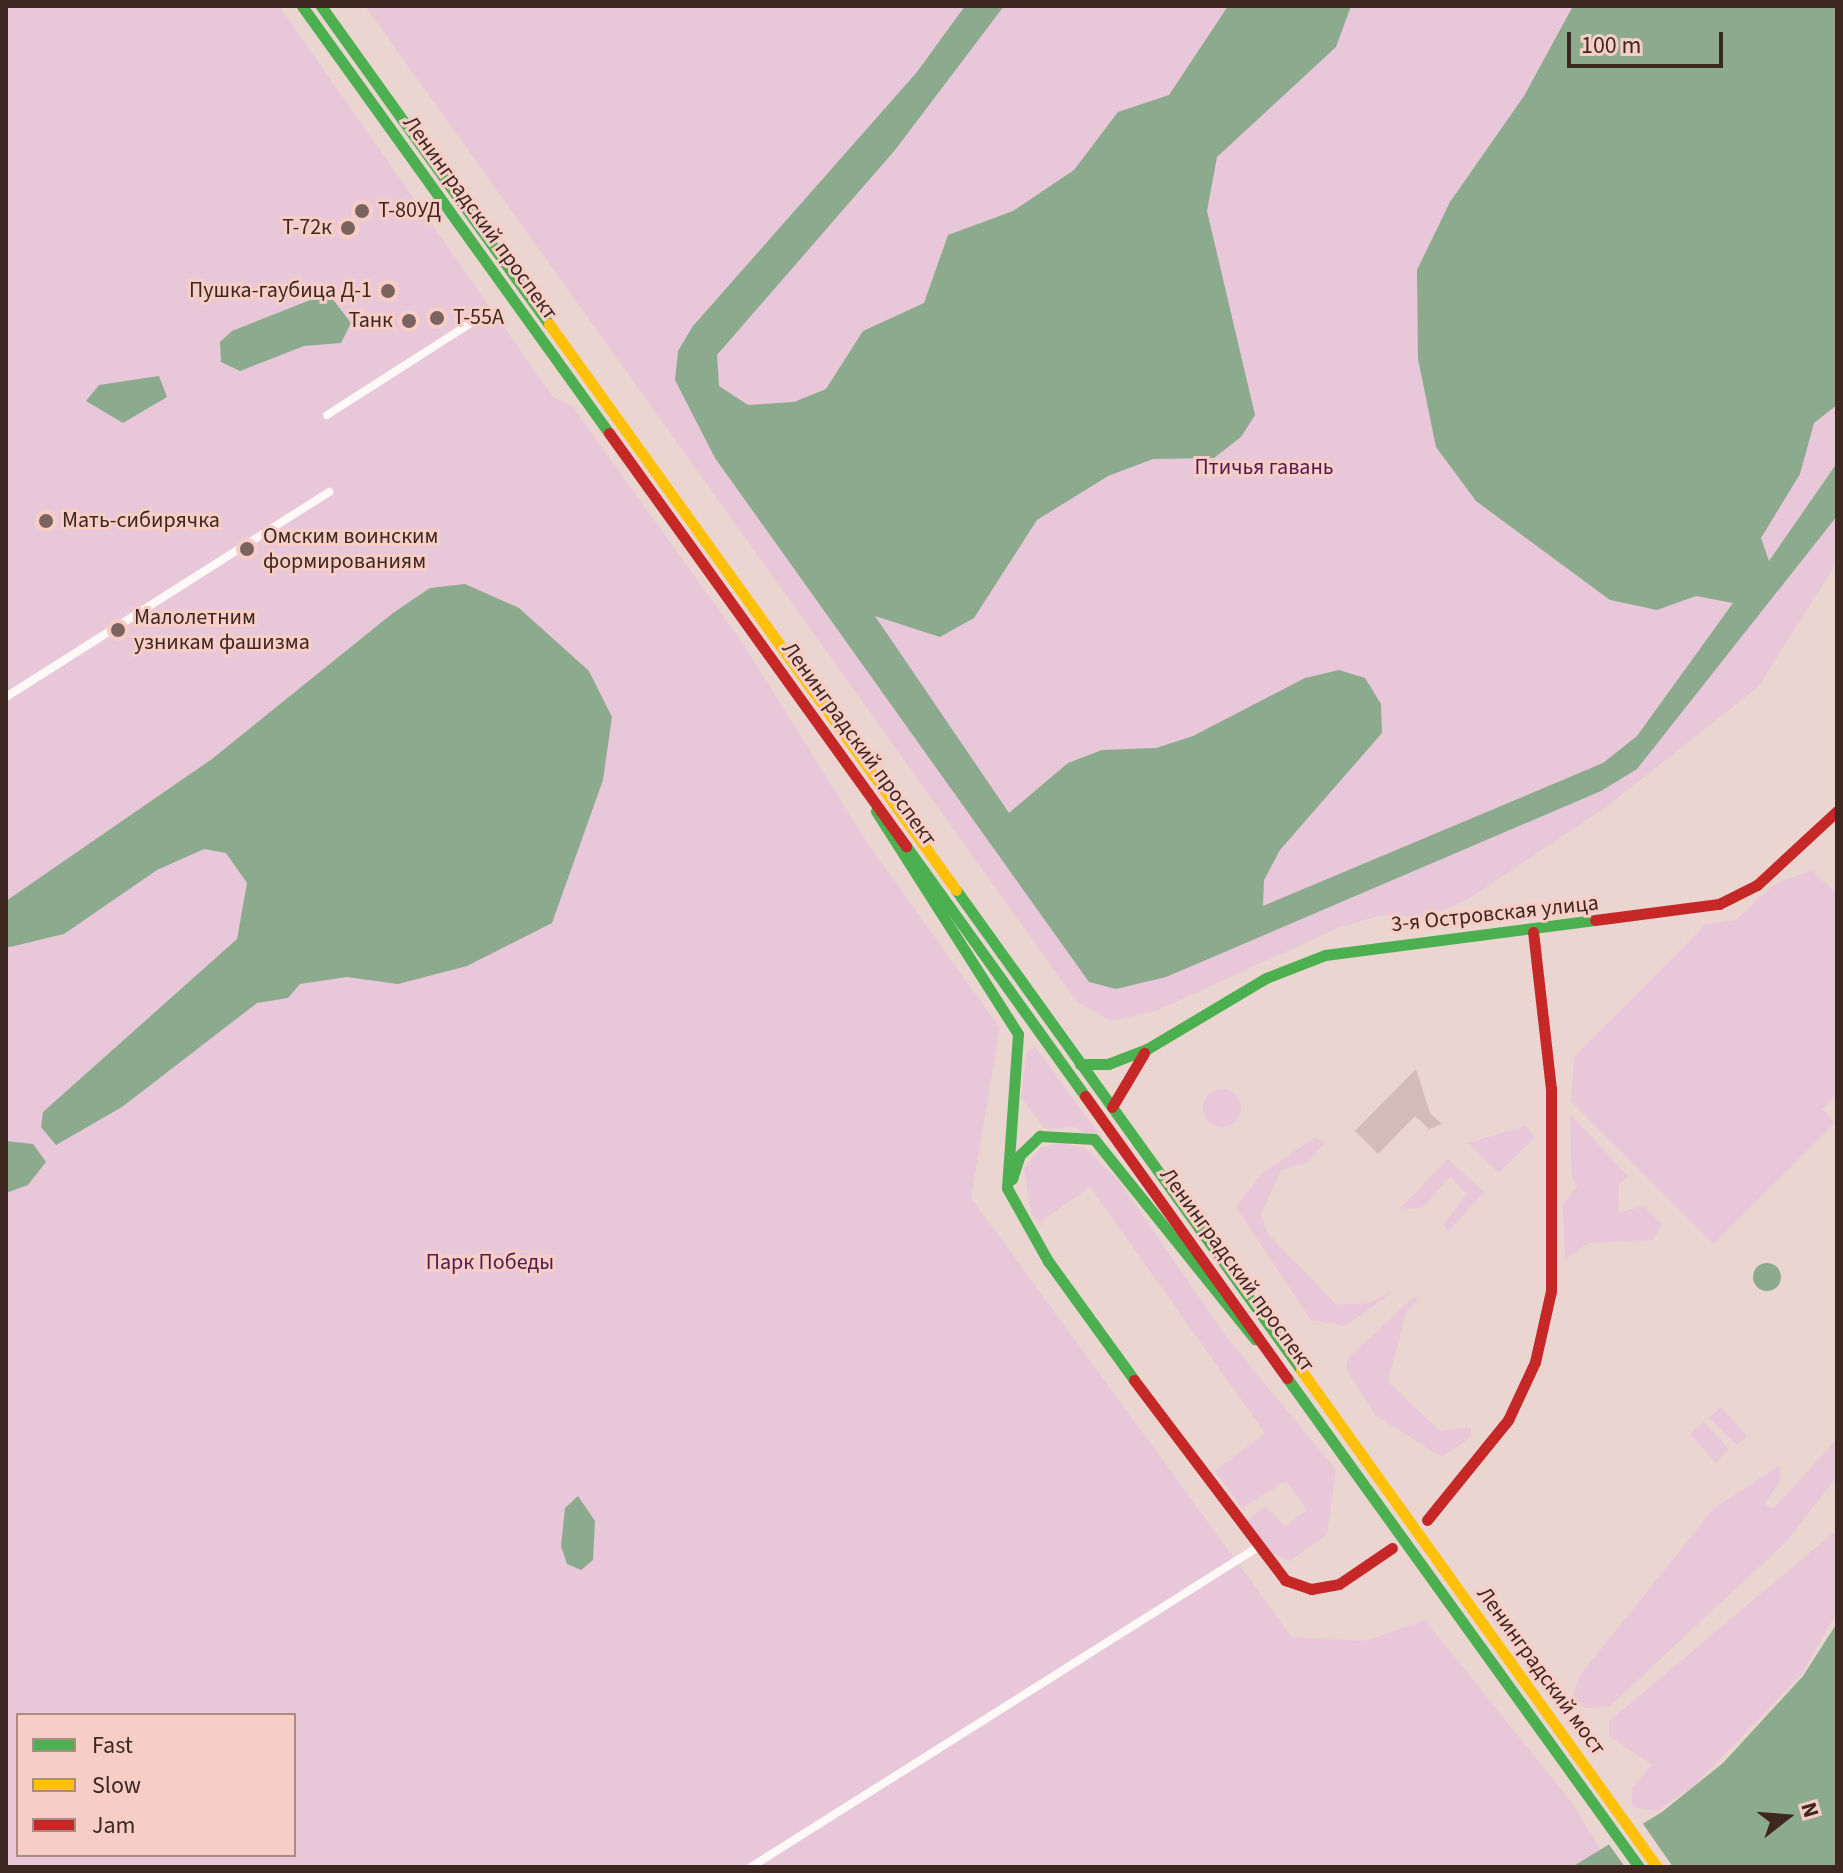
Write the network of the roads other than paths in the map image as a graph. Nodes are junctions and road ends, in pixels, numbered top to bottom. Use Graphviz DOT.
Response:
graph roads {
  1 [pos="302,6"];
  2 [pos="321,6"];
  3 [pos="488,312"];
  4 [pos="327,415"];
  5 [pos="329,492"];
  6 [pos="6,697"];
  7 [pos="865,787"];
  8 [pos="1837,811"];
  9 [pos="1533,932"];
  10 [pos="1147,1049"];
  11 [pos="1080,1064"];
  12 [pos="1112,1107"];
  13 [pos="1014,1207"];
  14 [pos="1275,1357"];
  15 [pos="1393,1499"];
  16 [pos="1382,1506"];
  17 [pos="1427,1520"];
  18 [pos="1392,1548"];
  19 [pos="1255,1549"];
  20 [pos="751,1867"];
  21 [pos="1639,1867"];
  22 [pos="1657,1867"];
  1 -- 7 [label="main road, Ленинградский проспект"];
  2 -- 11 [label="main road, Ленинградский проспект"];
  3 -- 4 [label="street"];
  5 -- 6 [label="street"];
  7 -- 13 [label="main road"];
  7 -- 14 [label="main road, Ленинградский проспект"];
  8 -- 9 [label="main road, 3-я Островская улица"];
  9 -- 10 [label="main road, 3-я Островская улица"];
  9 -- 17 [label="main road"];
  10 -- 11 [label="main road, 3-я Островская улица"];
  10 -- 12 [label="main road"];
  11 -- 12 [label="main road, Ленинградский проспект"];
  12 -- 15 [label="main road, Ленинградский проспект"];
  13 -- 14 [label="main road"];
  13 -- 19 [label="main road"];
  14 -- 16 [label="main road, Ленинградский проспект"];
  15 -- 22 [label="main road, Ленинградский мост"];
  16 -- 21 [label="main road, Ленинградский мост"];
  18 -- 19 [label="main road"];
  19 -- 20 [label="street"];
}
